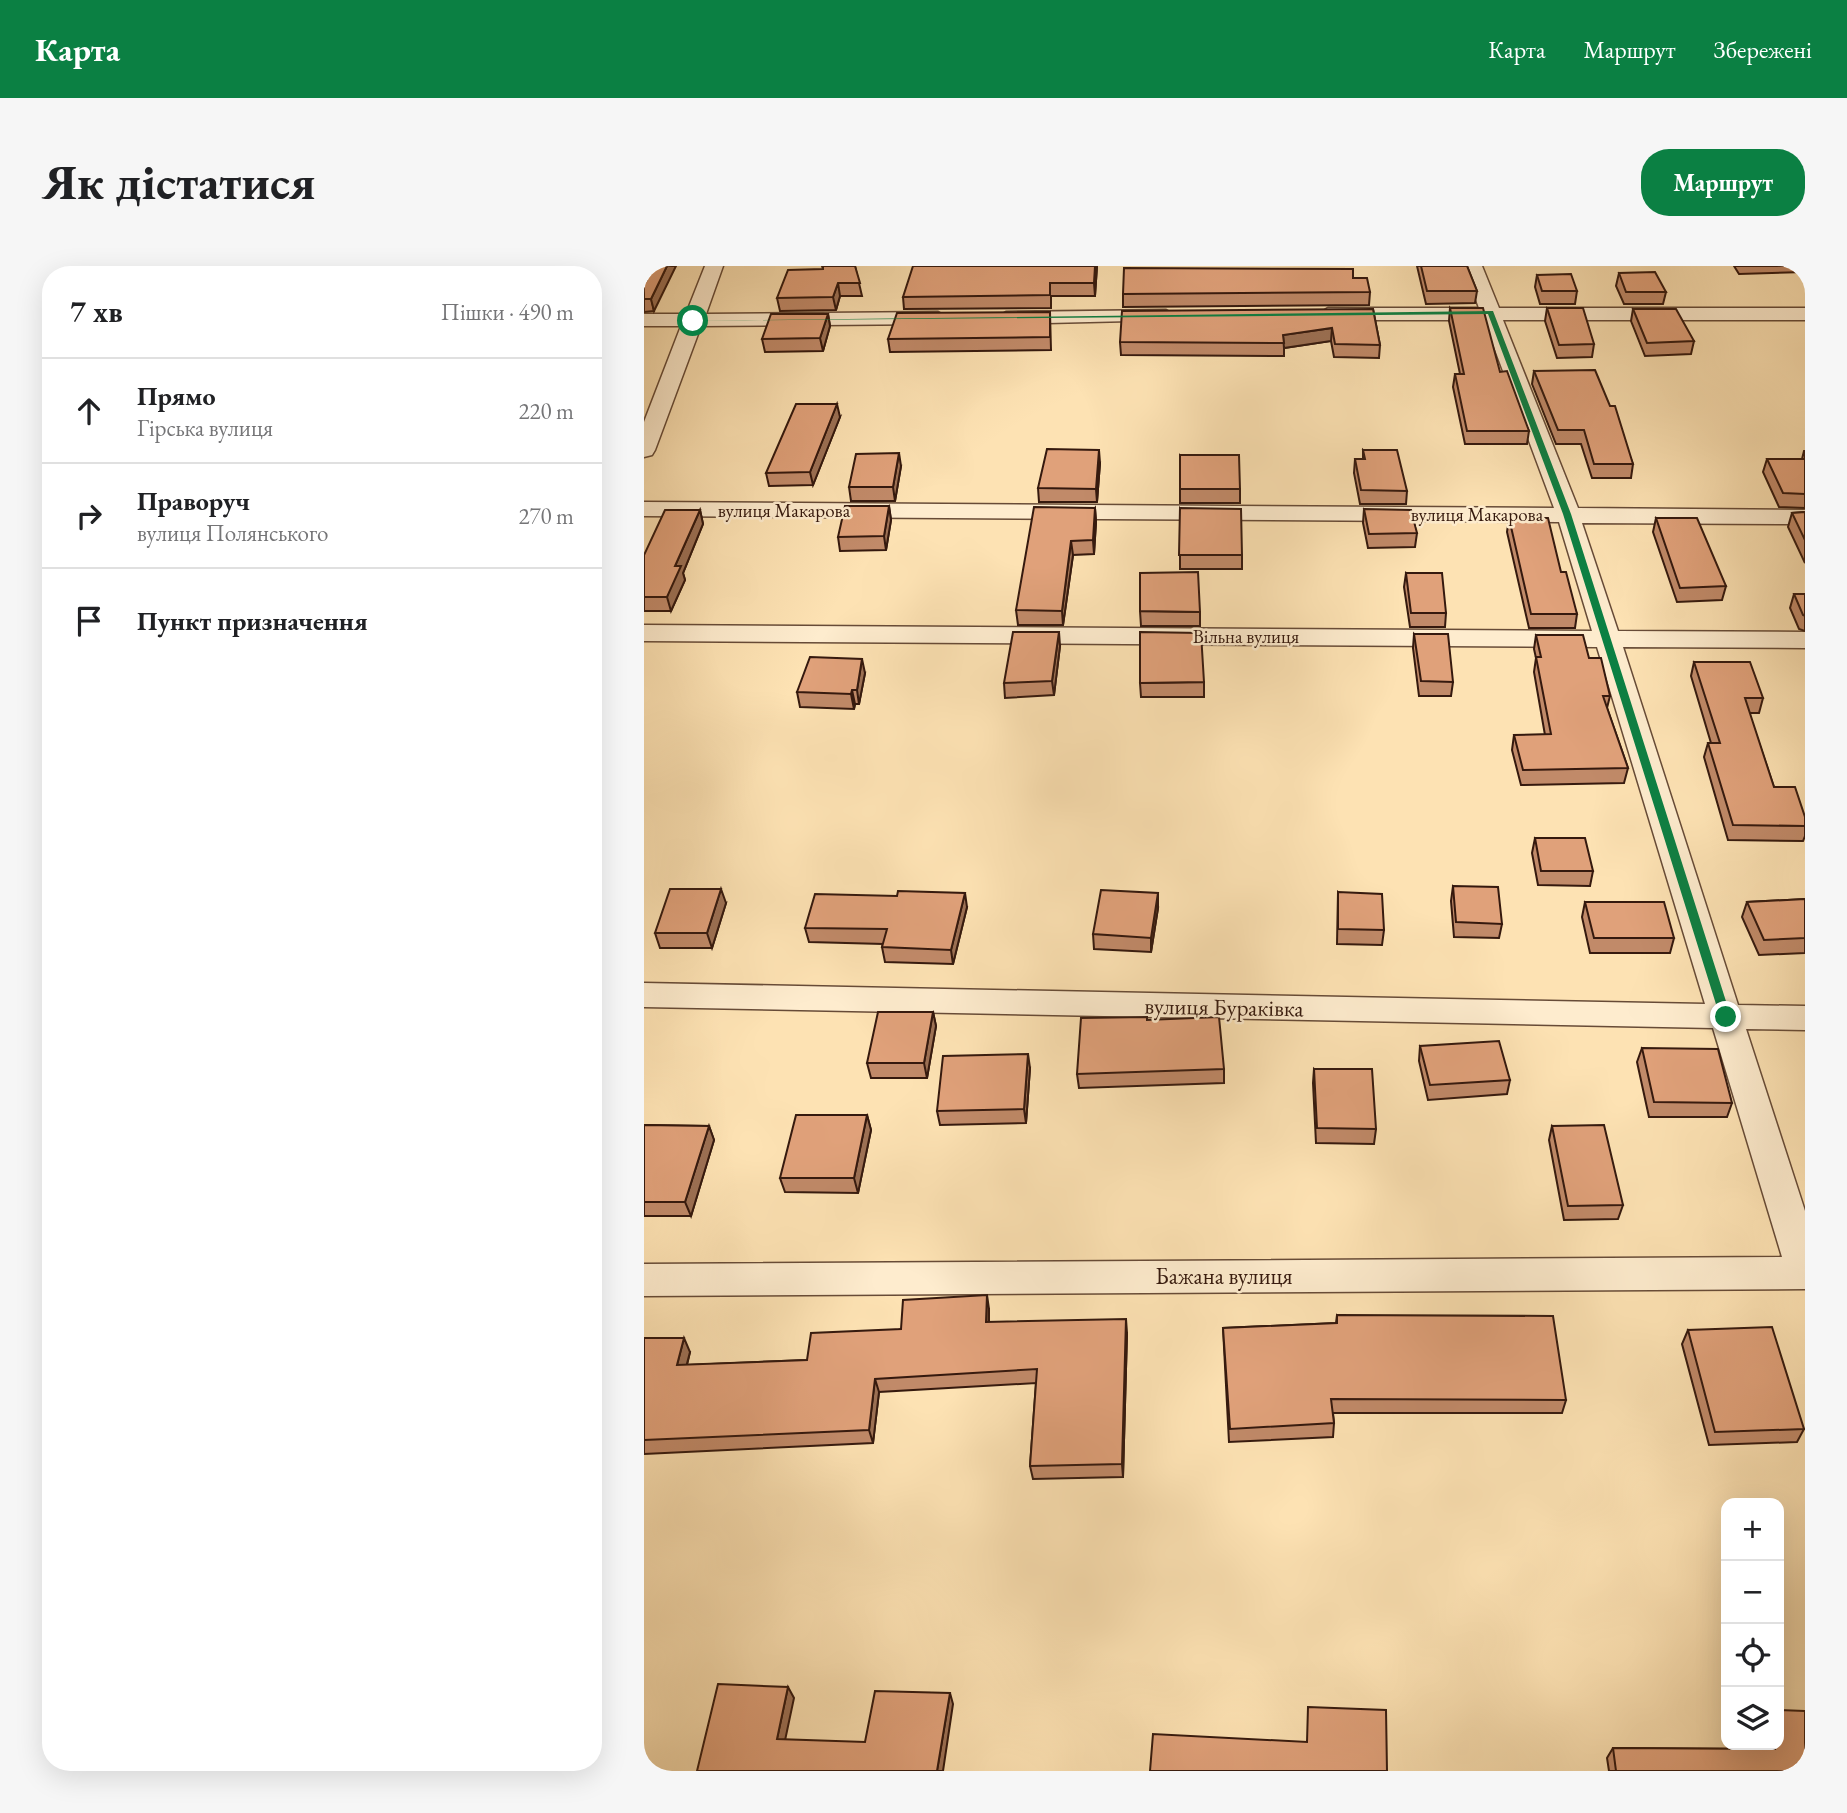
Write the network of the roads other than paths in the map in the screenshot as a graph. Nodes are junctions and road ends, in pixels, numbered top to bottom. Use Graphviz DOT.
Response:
graph roads {
  1 [pos="714,266"];
  2 [pos="1473,266"];
  3 [pos="1490,312"];
  4 [pos="1308,314"];
  5 [pos="1805,314"];
  6 [pos="1182,316"];
  7 [pos="958,318"];
  8 [pos="986,318"];
  9 [pos="644,320"];
  10 [pos="693,321"];
  11 [pos="644,450"];
  12 [pos="644,509"];
  13 [pos="1567,514"];
  14 [pos="1805,517"];
  15 [pos="644,633"];
  16 [pos="1607,638"];
  17 [pos="1805,639"];
  18 [pos="644,995"];
  19 [pos="1726,1017"];
  20 [pos="1805,1018"];
  21 [pos="1805,1271"];
  22 [pos="644,1280"];
  1 -- 10 [label="street"];
  2 -- 3 [label="street"];
  3 -- 4 [label="street"];
  3 -- 5 [label="street"];
  3 -- 13 [label="street"];
  6 -- 8 [label="street"];
  7 -- 10 [label="street"];
  9 -- 10 [label="street"];
  10 -- 11 [label="street"];
  12 -- 13 [label="street, вулиця Макарова"];
  13 -- 14 [label="street, вулиця Макарова"];
  13 -- 16 [label="street"];
  15 -- 16 [label="street, Вільна вулиця"];
  16 -- 17 [label="street, Вільна вулиця"];
  16 -- 19 [label="street"];
  18 -- 19 [label="street, вулиця Бураківка"];
  19 -- 20 [label="street, вулиця Бураківка"];
  19 -- 21 [label="street"];
  21 -- 22 [label="street, Бажана вулиця"];
}
